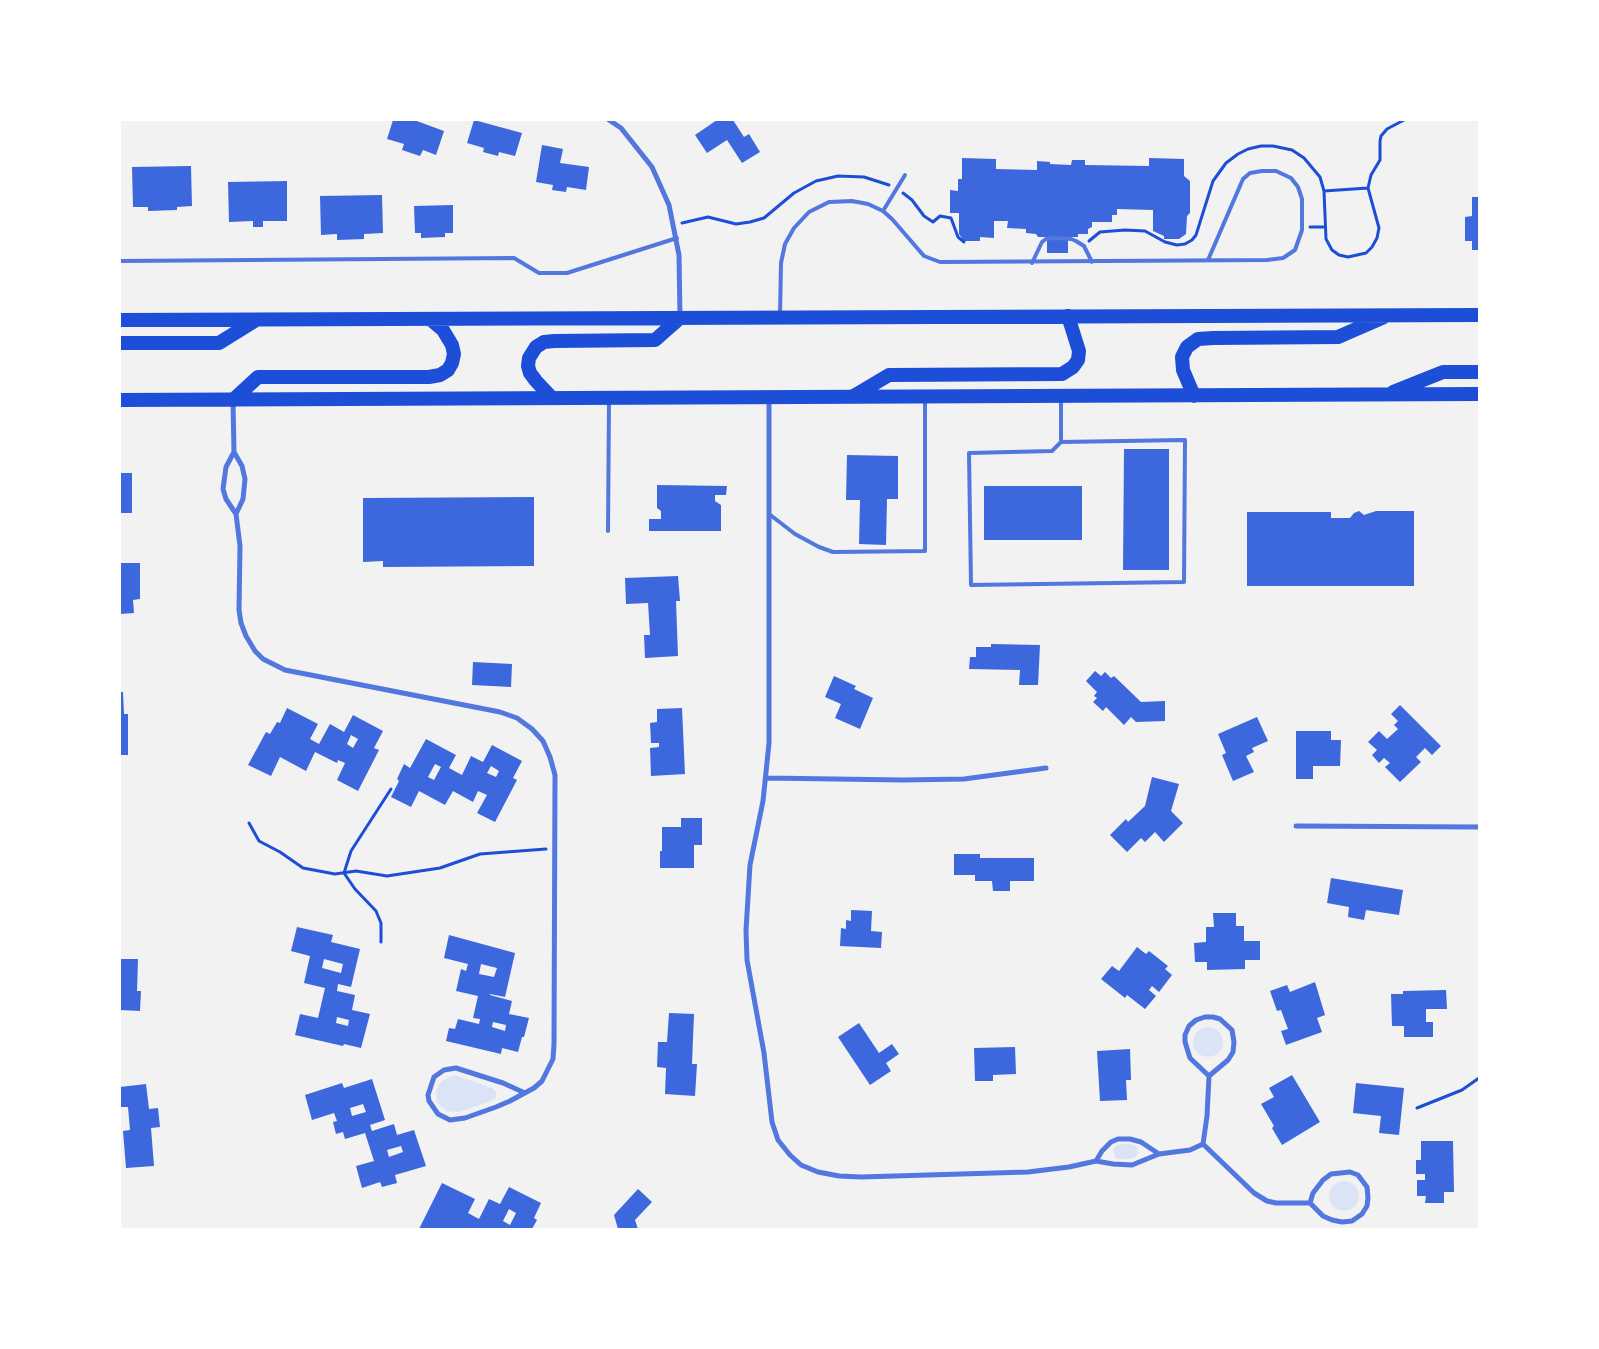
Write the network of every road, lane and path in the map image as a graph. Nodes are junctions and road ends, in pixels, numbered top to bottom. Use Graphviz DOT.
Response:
graph roads {
  1 [pos="609,120"];
  2 [pos="1404,120"];
  3 [pos="905,175"];
  4 [pos="1368,188"];
  5 [pos="1324,191"];
  6 [pos="883,211"];
  7 [pos="677,238"];
  8 [pos="1084,246"];
  9 [pos="1208,260"];
  10 [pos="120,261"];
  11 [pos="1092,262"];
  12 [pos="1032,263"];
  13 [pos="1389,315"];
  14 [pos="1479,315"];
  15 [pos="1068,316"];
  16 [pos="680,318"];
  17 [pos="780,318"];
  18 [pos="430,319"];
  19 [pos="120,320"];
  20 [pos="257,320"];
  21 [pos="120,343"];
  22 [pos="1479,372"];
  23 [pos="1479,394"];
  24 [pos="1385,395"];
  25 [pos="1061,396"];
  26 [pos="1194,396"];
  27 [pos="769,397"];
  28 [pos="852,397"];
  29 [pos="925,397"];
  30 [pos="552,398"];
  31 [pos="609,398"];
  32 [pos="120,400"];
  33 [pos="233,400"];
  34 [pos="1061,442"];
  35 [pos="234,452"];
  36 [pos="236,514"];
  37 [pos="769,514"];
  38 [pos="608,531"];
  39 [pos="1046,768"];
  40 [pos="766,778"];
  41 [pos="391,789"];
  42 [pos="249,823"];
  43 [pos="1296,826"];
  44 [pos="1479,827"];
  45 [pos="554,848"];
  46 [pos="344,872"];
  47 [pos="381,942"];
  48 [pos="1209,1076"];
  49 [pos="1479,1078"];
  50 [pos="525,1093"];
  51 [pos="1417,1108"];
  52 [pos="1202,1144"];
  53 [pos="1159,1154"];
  54 [pos="1096,1161"];
  55 [pos="1310,1203"];
  1 -- 7 [label="street"];
  2 -- 4 [label="path"];
  3 -- 6 [label="lane"];
  4 -- 5 [label="path"];
  4 -- 5 [label="path"];
  5 -- 8 [label="path"];
  6 -- 12 [label="lane"];
  6 -- 17 [label="lane"];
  7 -- 10 [label="lane"];
  7 -- 16 [label="street"];
  8 -- 11 [label="lane"];
  8 -- 12 [label="lane"];
  9 -- 9 [label="lane"];
  9 -- 11 [label="lane"];
  11 -- 12 [label="lane"];
  13 -- 14 [label="highway"];
  13 -- 15 [label="highway"];
  13 -- 26 [label="highway"];
  15 -- 17 [label="highway"];
  15 -- 28 [label="highway"];
  16 -- 17 [label="highway"];
  16 -- 18 [label="highway"];
  16 -- 30 [label="highway"];
  18 -- 20 [label="highway"];
  18 -- 33 [label="highway"];
  19 -- 20 [label="highway"];
  20 -- 21 [label="highway"];
  22 -- 24 [label="highway"];
  23 -- 24 [label="highway"];
  24 -- 26 [label="highway"];
  25 -- 26 [label="highway"];
  25 -- 29 [label="highway"];
  25 -- 34 [label="lane"];
  27 -- 28 [label="highway"];
  27 -- 31 [label="highway"];
  27 -- 37 [label="street"];
  28 -- 29 [label="highway"];
  29 -- 37 [label="lane"];
  30 -- 31 [label="highway"];
  30 -- 33 [label="highway"];
  31 -- 38 [label="lane"];
  32 -- 33 [label="highway"];
  33 -- 35 [label="street"];
  34 -- 34 [label="lane"];
  35 -- 36 [label="street"];
  35 -- 36 [label="street"];
  36 -- 45 [label="street"];
  37 -- 40 [label="street"];
  39 -- 40 [label="street"];
  40 -- 54 [label="street"];
  41 -- 46 [label="path"];
  42 -- 46 [label="path"];
  43 -- 44 [label="street"];
  45 -- 46 [label="path"];
  45 -- 50 [label="street"];
  46 -- 47 [label="path"];
  48 -- 48 [label="street"];
  48 -- 52 [label="street"];
  49 -- 51 [label="path"];
  50 -- 50 [label="street"];
  52 -- 53 [label="street"];
  52 -- 55 [label="street"];
  53 -- 54 [label="street"];
  53 -- 54 [label="street"];
  55 -- 55 [label="street"];
}
